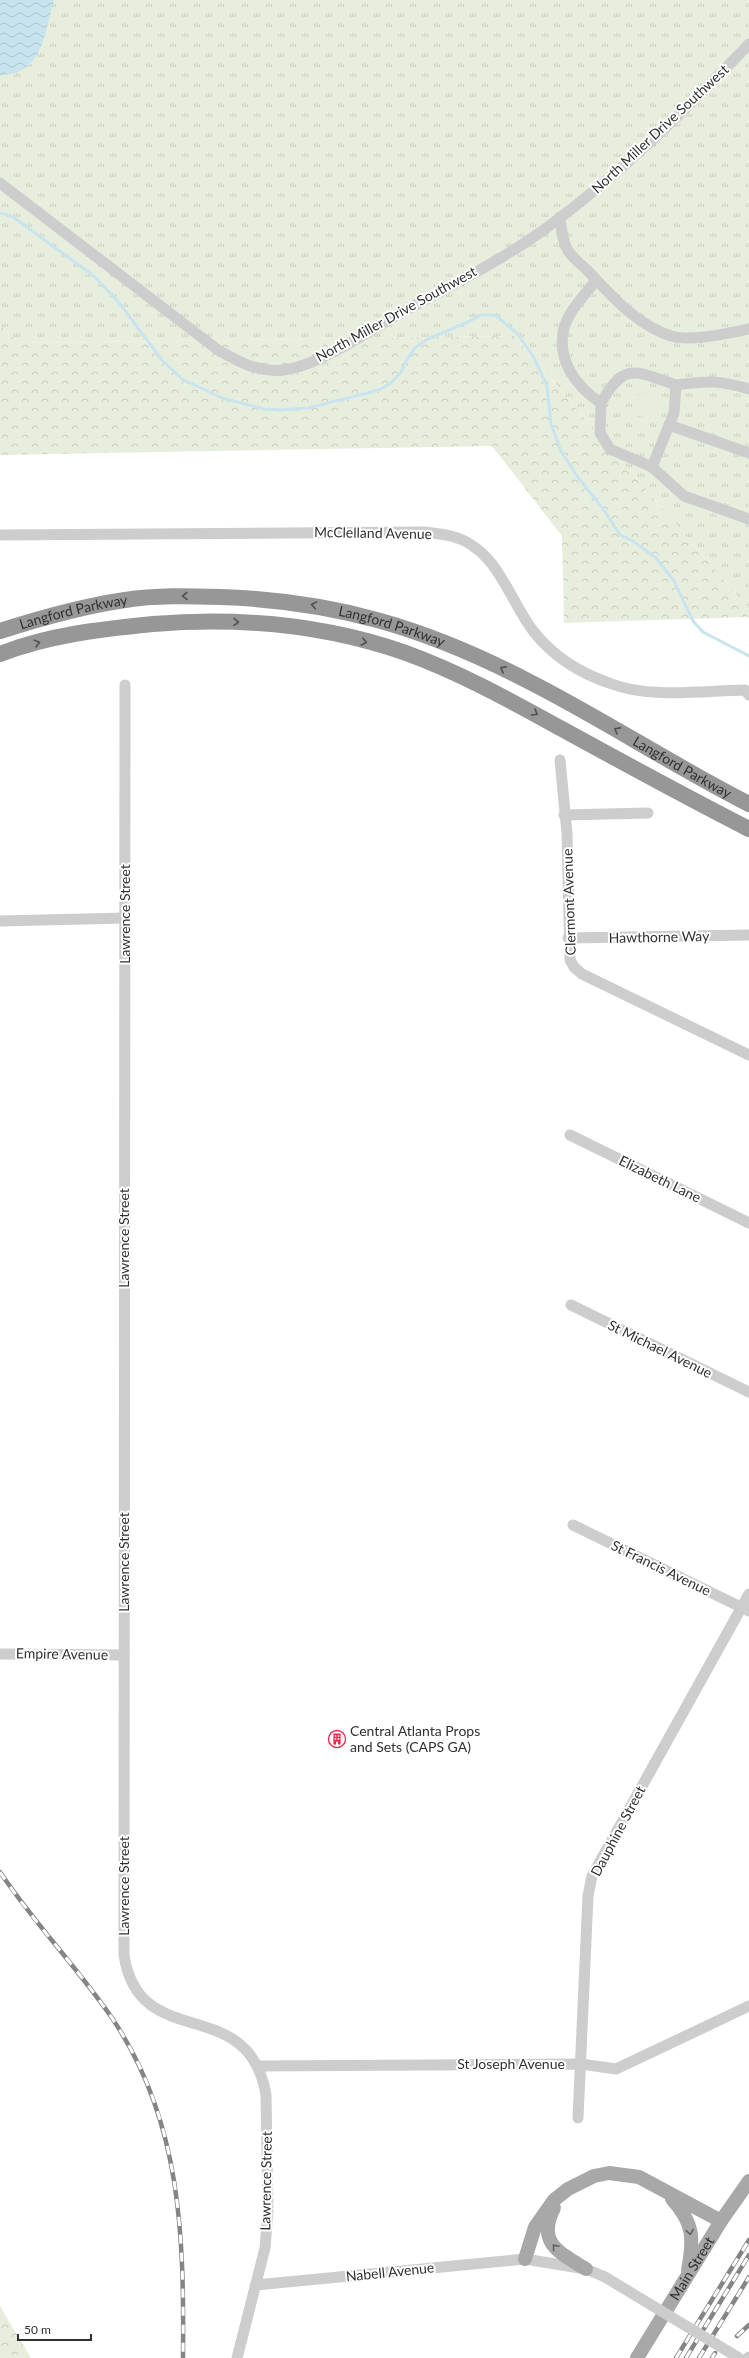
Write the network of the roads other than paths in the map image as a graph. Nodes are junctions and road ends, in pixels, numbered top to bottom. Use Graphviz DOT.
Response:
graph roads {
  1 [pos="749,44"];
  2 [pos="0,183"];
  3 [pos="560,217"];
  4 [pos="596,280"];
  5 [pos="749,330"];
  6 [pos="676,385"];
  7 [pos="749,389"];
  8 [pos="601,403"];
  9 [pos="669,425"];
  10 [pos="749,454"];
  11 [pos="652,467"];
  12 [pos="749,519"];
  13 [pos="0,535"];
  14 [pos="0,631"];
  15 [pos="0,654"];
  16 [pos="125,685"];
  17 [pos="749,695"];
  18 [pos="560,760"];
  19 [pos="749,804"];
  20 [pos="648,813"];
  21 [pos="564,815"];
  22 [pos="749,829"];
  23 [pos="125,918"];
  24 [pos="0,921"];
  25 [pos="749,935"];
  26 [pos="568,938"];
  27 [pos="749,1055"];
  28 [pos="570,1135"];
  29 [pos="749,1223"];
  30 [pos="571,1305"];
  31 [pos="749,1392"];
  32 [pos="573,1525"];
  33 [pos="749,1594"];
  34 [pos="746,1609"];
  35 [pos="0,1654"];
  36 [pos="124,1655"];
  37 [pos="749,2006"];
  38 [pos="581,2064"];
  39 [pos="258,2066"];
  40 [pos="578,2118"];
  41 [pos="749,2181"];
  42 [pos="662,2188"];
  43 [pos="560,2195"];
  44 [pos="721,2221"];
  45 [pos="525,2259"];
  46 [pos="586,2269"];
  47 [pos="686,2278"];
  48 [pos="256,2285"];
  49 [pos="237,2358"];
  50 [pos="637,2358"];
  51 [pos="739,2358"];
  1 -- 3 [label="street, North Miller Drive Southwest"];
  2 -- 3 [label="street, North Miller Drive Southwest"];
  3 -- 4 [label="street"];
  4 -- 5 [label="street"];
  4 -- 8 [label="street"];
  6 -- 7 [label="street"];
  6 -- 8 [label="street"];
  6 -- 9 [label="street"];
  8 -- 11 [label="street"];
  9 -- 10 [label="street"];
  9 -- 11 [label="street"];
  11 -- 12 [label="street"];
  13 -- 17 [label="street, McClelland Avenue"];
  19 -- 14 [label="highway, Langford Parkway, one-way"];
  15 -- 22 [label="highway, Langford Parkway, one-way"];
  16 -- 23 [label="street, Lawrence Street"];
  18 -- 21 [label="street, Clermont Avenue"];
  20 -- 21 [label="street"];
  21 -- 26 [label="street, Clermont Avenue"];
  23 -- 24 [label="street"];
  23 -- 36 [label="street, Lawrence Street"];
  25 -- 26 [label="street, Hawthorne Way"];
  26 -- 27 [label="street, Clermont Avenue"];
  28 -- 29 [label="street, Elizabeth Lane"];
  30 -- 31 [label="street, St Michael Avenue"];
  32 -- 34 [label="street, St Francis Avenue"];
  33 -- 34 [label="street, Dauphine Street"];
  34 -- 38 [label="street, Dauphine Street"];
  35 -- 36 [label="street, Empire Avenue"];
  36 -- 39 [label="street, Lawrence Street"];
  37 -- 38 [label="street, St Joseph Avenue"];
  38 -- 39 [label="street, St Joseph Avenue"];
  38 -- 40 [label="street, Dauphine Street"];
  39 -- 48 [label="street, Lawrence Street"];
  41 -- 44 [label="main road, Main Street"];
  42 -- 43 [label="main road"];
  42 -- 44 [label="main road"];
  42 -- 47 [label="main road, one-way"];
  43 -- 45 [label="main road"];
  46 -- 43 [label="main road, one-way"];
  44 -- 47 [label="main road, Main Street"];
  45 -- 46 [label="street, Nabell Avenue"];
  45 -- 48 [label="street, Nabell Avenue"];
  46 -- 51 [label="street, Nabell Avenue, bridge"];
  47 -- 50 [label="main road, Main Street"];
  48 -- 49 [label="street, Lawrence Street"];
}
